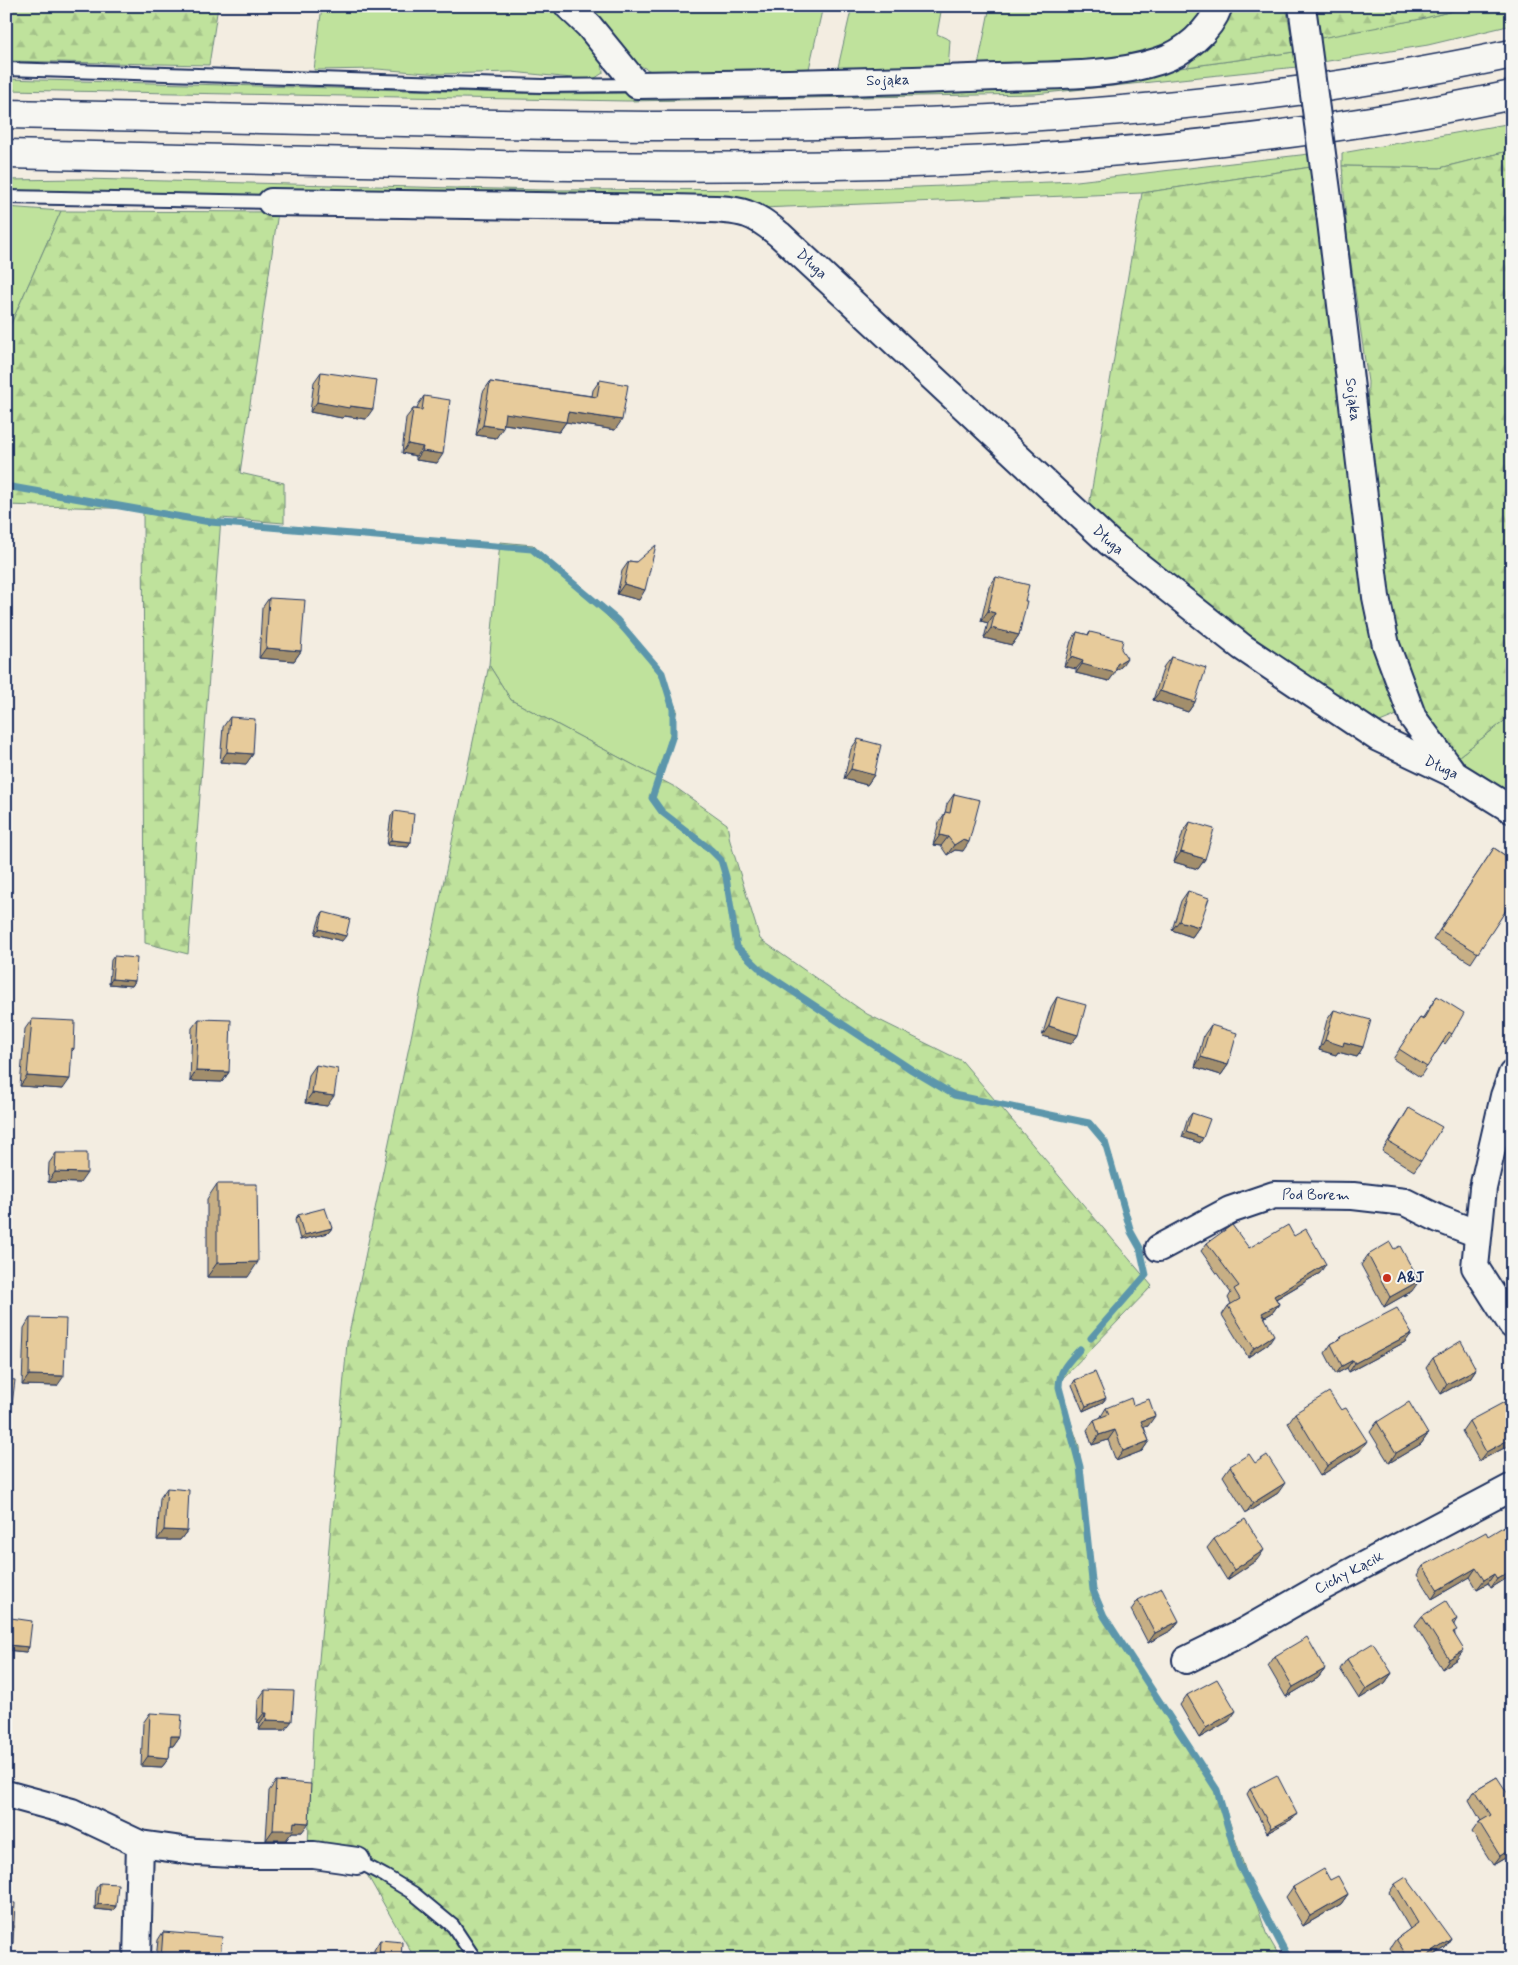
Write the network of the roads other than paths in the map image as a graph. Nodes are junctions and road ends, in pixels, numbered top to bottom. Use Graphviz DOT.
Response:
graph roads {
  1 [pos="568,6"];
  2 [pos="1219,6"];
  3 [pos="1302,6"];
  4 [pos="1512,54"];
  5 [pos="6,69"];
  6 [pos="637,85"];
  7 [pos="1512,95"];
  8 [pos="6,114"];
  9 [pos="6,154"];
  10 [pos="6,197"];
  11 [pos="271,202"];
  12 [pos="1413,718"];
  13 [pos="1378,738"];
  14 [pos="1454,774"];
  15 [pos="1512,810"];
  16 [pos="1512,1074"];
  17 [pos="1478,1234"];
  18 [pos="1159,1248"];
  19 [pos="1512,1325"];
  20 [pos="1512,1487"];
  21 [pos="1186,1660"];
  22 [pos="6,1794"];
  23 [pos="140,1844"];
  24 [pos="356,1861"];
  25 [pos="137,1959"];
  26 [pos="475,1959"];
  1 -- 6 [label="street"];
  2 -- 6 [label="street, Sojąka"];
  3 -- 12 [label="street, Sojąka, bridge"];
  4 -- 8 [label="highway"];
  5 -- 6 [label="lane"];
  7 -- 9 [label="highway"];
  10 -- 11 [label="lane"];
  11 -- 13 [label="street, Długa"];
  12 -- 13 [label="street"];
  12 -- 14 [label="street, Sojąka"];
  13 -- 14 [label="street, Długa"];
  14 -- 15 [label="street, Długa"];
  16 -- 17 [label="street"];
  17 -- 18 [label="street, Pod Borem"];
  17 -- 19 [label="street"];
  20 -- 21 [label="street, Cichy Kącik"];
  22 -- 23 [label="street"];
  23 -- 24 [label="street"];
  23 -- 25 [label="street"];
  24 -- 26 [label="lane"];
}
